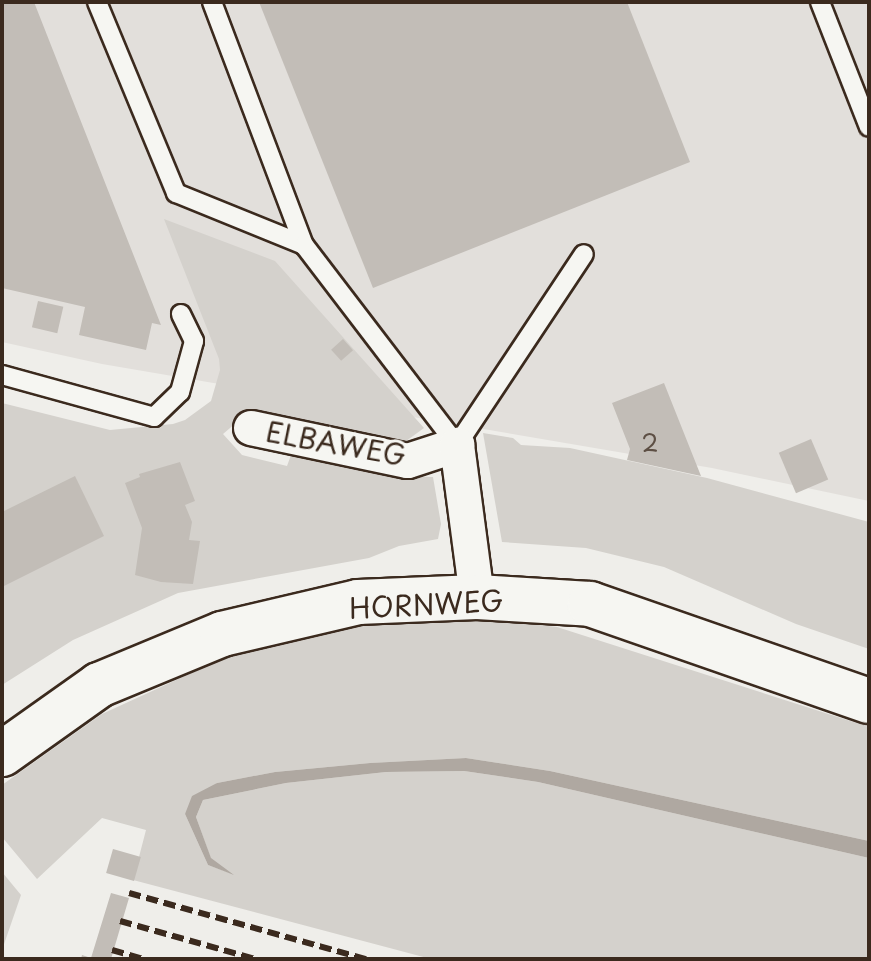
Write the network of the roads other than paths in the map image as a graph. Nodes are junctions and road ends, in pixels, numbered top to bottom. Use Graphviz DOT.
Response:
graph roads {
  1 [pos="97,2"];
  2 [pos="212,2"];
  3 [pos="820,2"];
  4 [pos="869,127"];
  5 [pos="304,245"];
  6 [pos="584,254"];
  7 [pos="181,314"];
  8 [pos="2,375"];
  9 [pos="251,428"];
  10 [pos="457,445"];
  11 [pos="477,597"];
  12 [pos="869,701"];
  13 [pos="2,754"];
  1 -- 5 [label="lane"];
  2 -- 5 [label="lane"];
  3 -- 4 [label="lane"];
  5 -- 10 [label="lane"];
  6 -- 10 [label="lane"];
  7 -- 8 [label="lane"];
  9 -- 10 [label="street, ELBAWEG"];
  10 -- 11 [label="street"];
  11 -- 12 [label="street, HORNWEG"];
  11 -- 13 [label="street, HORNWEG"];
}
